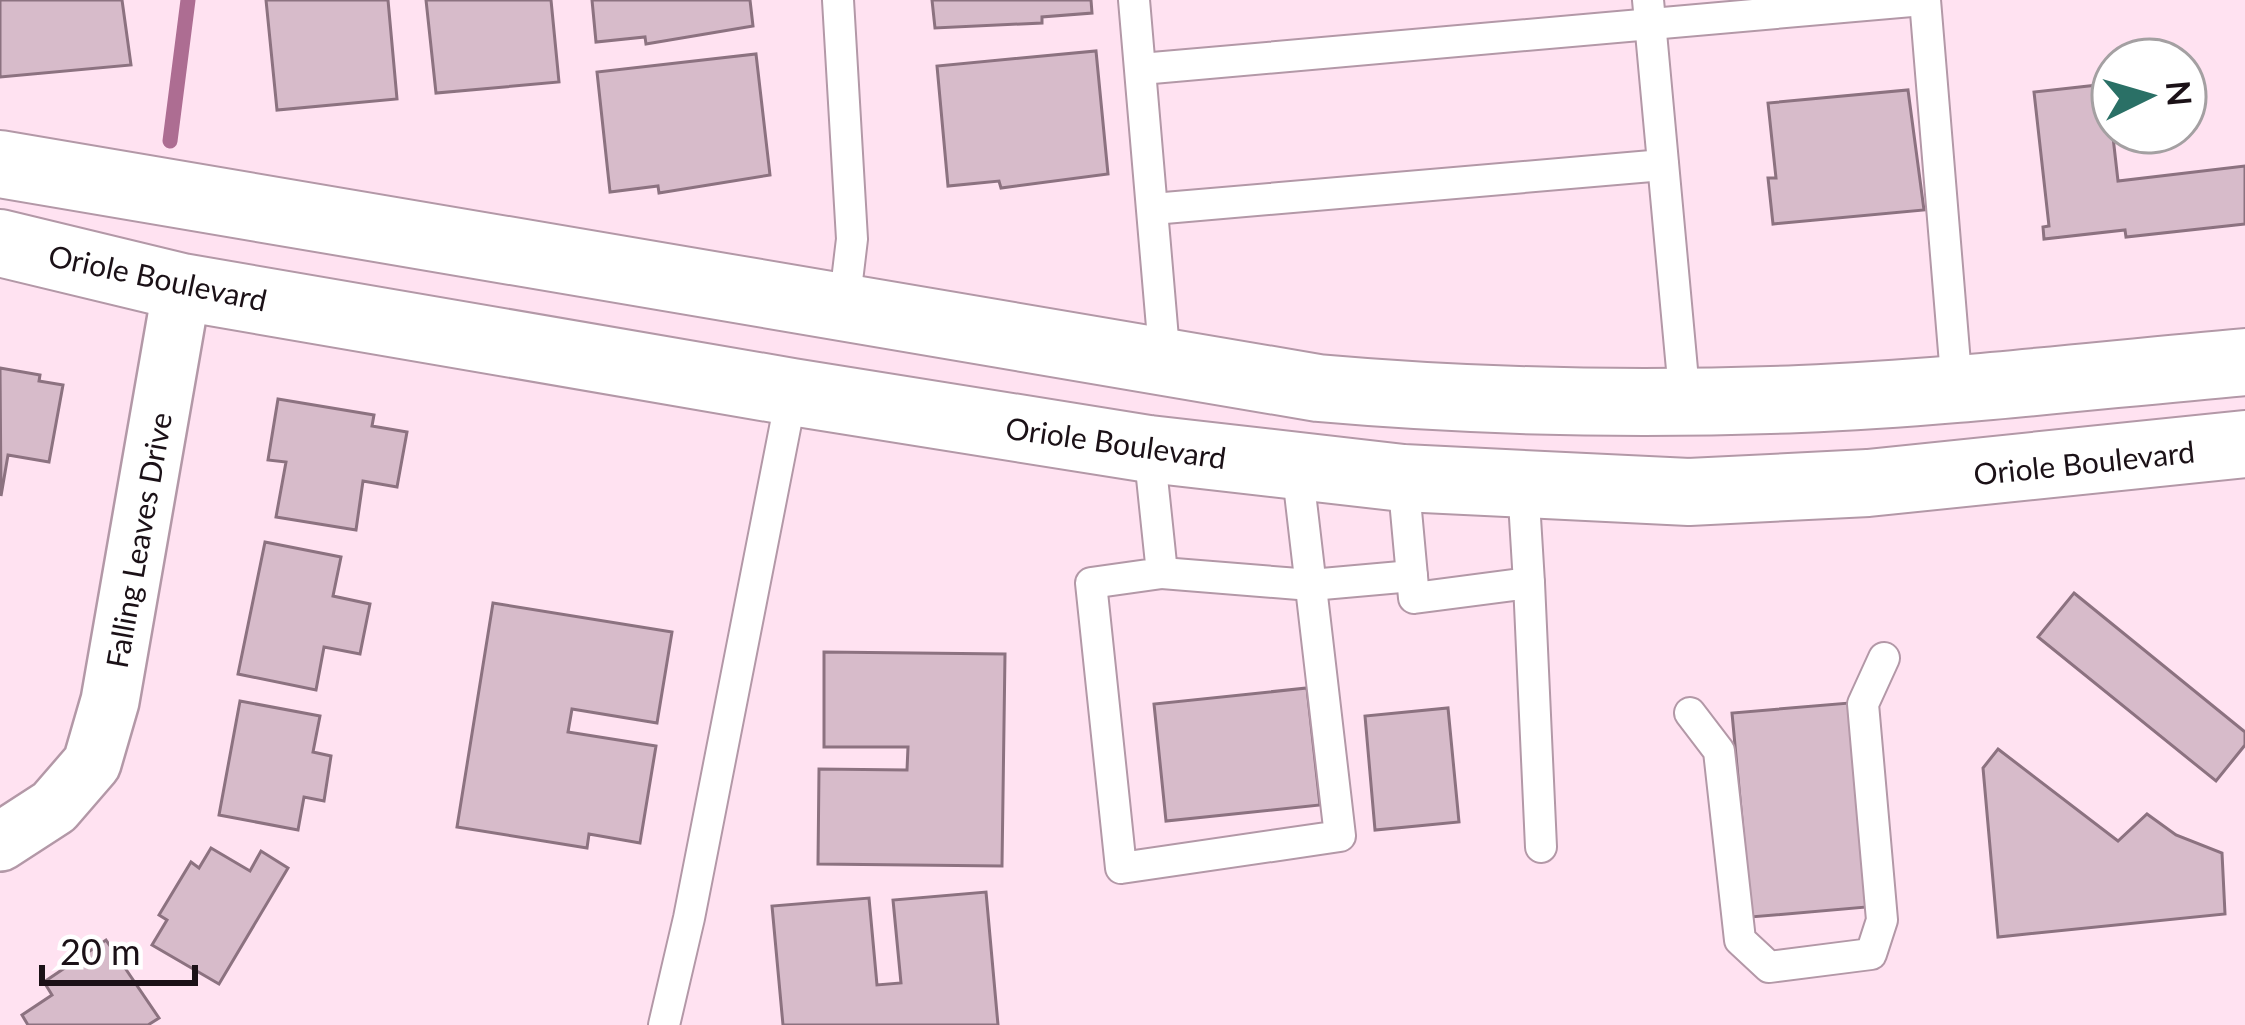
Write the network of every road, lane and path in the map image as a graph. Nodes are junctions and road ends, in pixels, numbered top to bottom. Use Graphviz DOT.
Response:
graph roads {
  1 [pos="838,0"];
  2 [pos="1134,0"];
  3 [pos="1924,0"];
  4 [pos="1650,12"];
  5 [pos="1141,69"];
  6 [pos="0,164"];
  7 [pos="1663,165"];
  8 [pos="195,195"];
  9 [pos="1153,209"];
  10 [pos="0,243"];
  11 [pos="182,286"];
  12 [pos="844,306"];
  13 [pos="1166,362"];
  14 [pos="2245,362"];
  15 [pos="1957,388"];
  16 [pos="793,392"];
  17 [pos="1684,402"];
  18 [pos="2245,444"];
  19 [pos="1149,449"];
  20 [pos="1297,467"];
  21 [pos="1403,478"];
  22 [pos="1523,485"];
  23 [pos="1689,492"];
  24 [pos="1162,574"];
  25 [pos="1412,576"];
  26 [pos="1529,584"];
  27 [pos="1311,585"];
  28 [pos="1884,658"];
  29 [pos="1690,713"];
  30 [pos="0,842"];
  31 [pos="1541,847"];
  32 [pos="664,1025"];
  1 -- 12 [label="lane"];
  2 -- 5 [label="lane"];
  3 -- 4 [label="lane"];
  3 -- 15 [label="lane"];
  4 -- 5 [label="lane"];
  4 -- 7 [label="lane"];
  5 -- 9 [label="lane"];
  6 -- 8 [label="street"];
  7 -- 9 [label="lane"];
  7 -- 17 [label="lane"];
  8 -- 11 [label="street, Falling Leaves Drive"];
  8 -- 12 [label="street"];
  9 -- 13 [label="lane"];
  10 -- 11 [label="street, Oriole Boulevard"];
  11 -- 16 [label="street, Oriole Boulevard"];
  11 -- 30 [label="street, Falling Leaves Drive"];
  12 -- 13 [label="street"];
  12 -- 16 [label="street"];
  13 -- 17 [label="street"];
  13 -- 19 [label="street"];
  14 -- 15 [label="street"];
  15 -- 17 [label="street"];
  16 -- 19 [label="street, Oriole Boulevard"];
  16 -- 32 [label="lane"];
  17 -- 23 [label="street"];
  18 -- 23 [label="street, Oriole Boulevard"];
  19 -- 20 [label="street, Oriole Boulevard"];
  19 -- 24 [label="lane"];
  20 -- 21 [label="street, Oriole Boulevard"];
  20 -- 27 [label="lane"];
  21 -- 22 [label="street, Oriole Boulevard"];
  21 -- 25 [label="lane"];
  22 -- 23 [label="street, Oriole Boulevard"];
  22 -- 26 [label="lane"];
  24 -- 27 [label="lane"];
  24 -- 27 [label="lane"];
  25 -- 26 [label="lane"];
  25 -- 27 [label="lane"];
  26 -- 31 [label="lane"];
  28 -- 29 [label="lane"];
}
